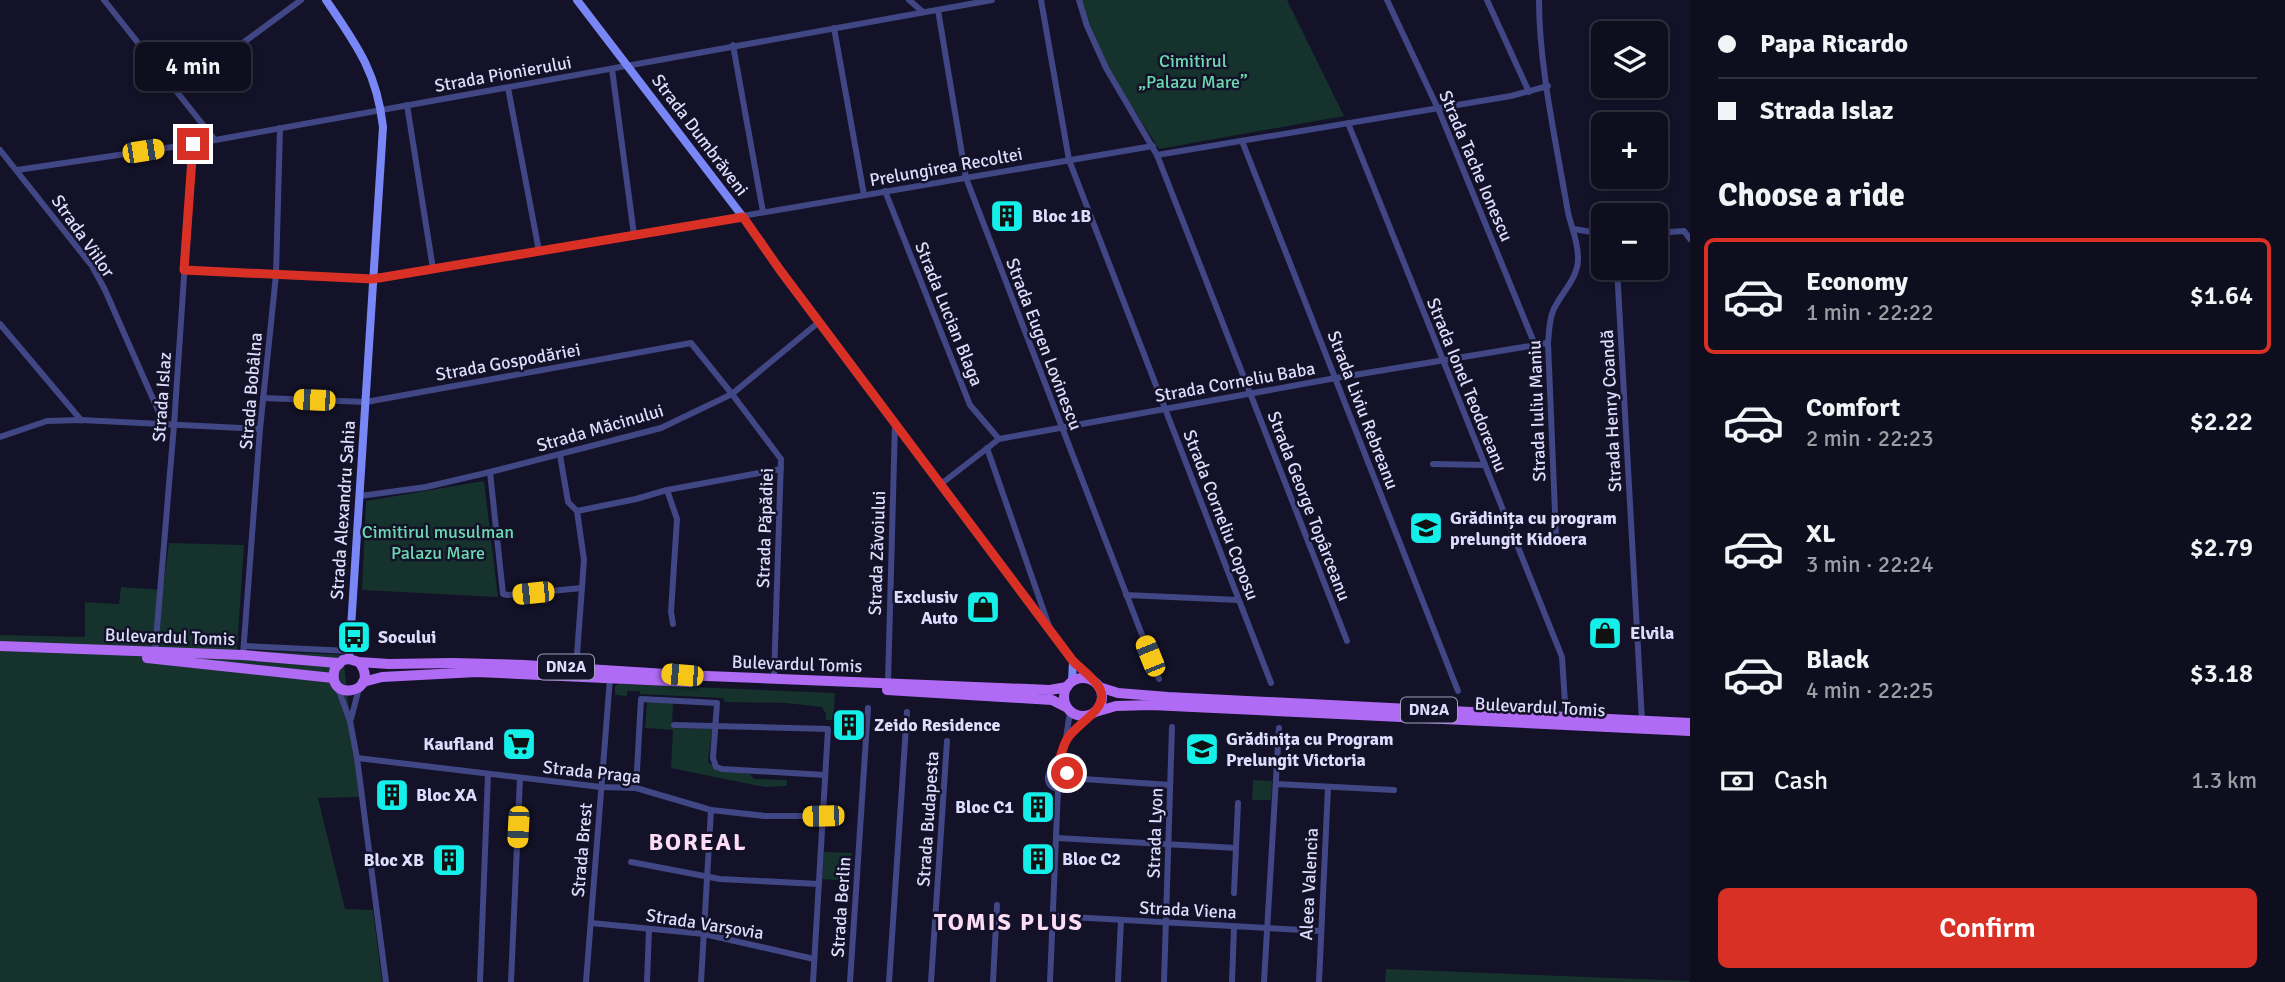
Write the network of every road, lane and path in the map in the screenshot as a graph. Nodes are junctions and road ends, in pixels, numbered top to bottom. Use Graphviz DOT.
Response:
graph roads {
  1 [pos="104,0"];
  2 [pos="301,0"];
  3 [pos="326,0"];
  4 [pos="577,0"];
  5 [pos="909,0"];
  6 [pos="992,0"];
  7 [pos="1041,0"];
  8 [pos="1079,0"];
  9 [pos="1387,0"];
  10 [pos="1487,0"];
  11 [pos="1539,0"];
  12 [pos="937,10"];
  13 [pos="923,12"];
  14 [pos="834,28"];
  15 [pos="733,45"];
  16 [pos="628,66"];
  17 [pos="612,69"];
  18 [pos="1548,86"];
  19 [pos="508,88"];
  20 [pos="178,91"];
  21 [pos="1529,92"];
  22 [pos="407,106"];
  23 [pos="1438,108"];
  24 [pos="381,110"];
  25 [pos="1348,123"];
  26 [pos="280,128"];
  27 [pos="215,140"];
  28 [pos="1242,141"];
  29 [pos="193,144"];
  30 [pos="1153,146"];
  31 [pos="0,150"];
  32 [pos="1157,155"];
  33 [pos="1069,160"];
  34 [pos="17,170"];
  35 [pos="965,178"];
  36 [pos="885,191"];
  37 [pos="864,195"];
  38 [pos="763,212"];
  39 [pos="743,217"];
  40 [pos="1574,229"];
  41 [pos="1591,231"];
  42 [pos="1668,232"];
  43 [pos="635,235"];
  44 [pos="1690,239"];
  45 [pos="539,251"];
  46 [pos="184,270"];
  47 [pos="433,270"];
  48 [pos="276,275"];
  49 [pos="373,279"];
  50 [pos="1619,280"];
  51 [pos="819,323"];
  52 [pos="0,324"];
  53 [pos="1548,343"];
  54 [pos="1535,345"];
  55 [pos="1442,360"];
  56 [pos="1336,378"];
  57 [pos="1250,393"];
  58 [pos="732,394"];
  59 [pos="264,398"];
  60 [pos="366,402"];
  61 [pos="1166,409"];
  62 [pos="81,421"];
  63 [pos="895,423"];
  64 [pos="163,424"];
  65 [pos="174,425"];
  66 [pos="1061,428"];
  67 [pos="260,429"];
  68 [pos="0,437"];
  69 [pos="999,439"];
  70 [pos="987,449"];
  71 [pos="560,455"];
  72 [pos="1433,464"];
  73 [pos="1485,465"];
  74 [pos="781,468"];
  75 [pos="490,472"];
  76 [pos="941,484"];
  77 [pos="667,489"];
  78 [pos="360,496"];
  79 [pos="577,512"];
  80 [pos="1556,536"];
  81 [pos="582,588"];
  82 [pos="1126,595"];
  83 [pos="1238,600"];
  84 [pos="673,624"];
  85 [pos="1052,634"];
  86 [pos="1347,641"];
  87 [pos="0,646"];
  88 [pos="244,651"];
  89 [pos="0,652"];
  90 [pos="155,652"];
  91 [pos="353,658"];
  92 [pos="1073,661"];
  93 [pos="338,663"];
  94 [pos="576,668"];
  95 [pos="610,678"];
  96 [pos="774,678"];
  97 [pos="1159,679"];
  98 [pos="336,683"];
  99 [pos="888,683"];
  100 [pos="1271,683"];
  101 [pos="1069,684"];
  102 [pos="1096,684"];
  103 [pos="361,685"];
  104 [pos="1458,691"];
  105 [pos="868,708"];
  106 [pos="1068,709"];
  107 [pos="907,712"];
  108 [pos="1093,714"];
  109 [pos="1566,718"];
  110 [pos="350,721"];
  111 [pos="1642,721"];
  112 [pos="1690,723"];
  113 [pos="674,725"];
  114 [pos="715,726"];
  115 [pos="1172,727"];
  116 [pos="1279,728"];
  117 [pos="1690,731"];
  118 [pos="1066,740"];
  119 [pos="947,741"];
  120 [pos="356,758"];
  121 [pos="1057,768"];
  122 [pos="488,774"];
  123 [pos="825,775"];
  124 [pos="520,778"];
  125 [pos="1069,778"];
  126 [pos="1276,784"];
  127 [pos="1170,785"];
  128 [pos="601,787"];
  129 [pos="1328,787"];
  130 [pos="636,788"];
  131 [pos="1058,789"];
  132 [pos="1394,790"];
  133 [pos="1238,803"];
  134 [pos="711,810"];
  135 [pos="823,816"];
  136 [pos="1056,838"];
  137 [pos="1168,845"];
  138 [pos="1236,848"];
  139 [pos="631,862"];
  140 [pos="707,876"];
  141 [pos="819,884"];
  142 [pos="1234,893"];
  143 [pos="997,905"];
  144 [pos="1053,916"];
  145 [pos="1121,920"];
  146 [pos="591,923"];
  147 [pos="1166,923"];
  148 [pos="1234,927"];
  149 [pos="649,929"];
  150 [pos="1268,929"];
  151 [pos="1321,931"];
  152 [pos="704,934"];
  153 [pos="814,959"];
  154 [pos="386,982"];
  155 [pos="480,982"];
  156 [pos="511,982"];
  157 [pos="586,982"];
  158 [pos="647,982"];
  159 [pos="701,982"];
  160 [pos="813,982"];
  161 [pos="850,982"];
  162 [pos="889,982"];
  163 [pos="931,982"];
  164 [pos="993,982"];
  165 [pos="1050,982"];
  166 [pos="1118,982"];
  167 [pos="1164,982"];
  168 [pos="1232,982"];
  169 [pos="1264,982"];
  170 [pos="1319,982"];
  1 -- 20 [label="street"];
  2 -- 20 [label="street"];
  3 -- 24 [label="street, Strada Alexandru Sahia"];
  4 -- 16 [label="street, Strada Dumbrăveni"];
  5 -- 13 [label="street"];
  6 -- 12 [label="street, Strada Pionierului"];
  7 -- 33 [label="street, Strada Corneliu Coposu"];
  8 -- 30 [label="street, Strada George Topârceanu"];
  9 -- 23 [label="street, Strada Tache Ionescu"];
  10 -- 21 [label="street"];
  11 -- 18 [label="street, Strada Iuliu Maniu"];
  12 -- 13 [label="street, Strada Pionierului"];
  12 -- 35 [label="street, Strada Eugen Lovinescu"];
  13 -- 14 [label="street, Strada Pionierului"];
  14 -- 15 [label="street, Strada Pionierului"];
  14 -- 37 [label="street"];
  15 -- 16 [label="street, Strada Pionierului"];
  15 -- 38 [label="street"];
  16 -- 17 [label="street, Strada Pionierului"];
  16 -- 39 [label="street, Strada Dumbrăveni"];
  17 -- 19 [label="street, Strada Pionierului"];
  17 -- 43 [label="street"];
  18 -- 21 [label="street"];
  18 -- 40 [label="street, Strada Iuliu Maniu"];
  19 -- 22 [label="street, Strada Pionierului"];
  19 -- 45 [label="street"];
  20 -- 27 [label="street"];
  21 -- 23 [label="street"];
  22 -- 24 [label="street, Strada Pionierului"];
  22 -- 47 [label="street"];
  23 -- 25 [label="street"];
  23 -- 54 [label="street, Strada Tache Ionescu"];
  24 -- 26 [label="street, Strada Pionierului"];
  24 -- 49 [label="street, Strada Alexandru Sahia"];
  25 -- 28 [label="street"];
  25 -- 55 [label="street, Strada Ionel Teodoreanu"];
  26 -- 27 [label="street, Strada Pionierului"];
  26 -- 48 [label="street, Strada Bobâlna"];
  27 -- 29 [label="street, Strada Pionierului"];
  28 -- 32 [label="street"];
  28 -- 56 [label="street, Strada Liviu Rebreanu"];
  29 -- 34 [label="street, Strada Pionierului"];
  29 -- 46 [label="street, Strada Islaz"];
  30 -- 32 [label="street, Strada George Topârceanu"];
  30 -- 33 [label="street, Prelungirea Recoltei"];
  31 -- 34 [label="street, Strada Viilor"];
  32 -- 57 [label="street, Strada George Topârceanu"];
  33 -- 35 [label="street, Prelungirea Recoltei"];
  33 -- 61 [label="street, Strada Corneliu Coposu"];
  34 -- 64 [label="street, Strada Viilor"];
  35 -- 36 [label="street, Prelungirea Recoltei"];
  35 -- 66 [label="street, Strada Eugen Lovinescu"];
  36 -- 37 [label="street, Prelungirea Recoltei"];
  36 -- 69 [label="street, Strada Lucian Blaga"];
  37 -- 38 [label="street, Prelungirea Recoltei"];
  38 -- 39 [label="street, Prelungirea Recoltei"];
  39 -- 43 [label="street, Prelungirea Recoltei"];
  39 -- 51 [label="street, Strada Dumbrăveni"];
  40 -- 41 [label="street"];
  40 -- 53 [label="street, Strada Iuliu Maniu"];
  42 -- 44 [label="street"];
  43 -- 45 [label="street, Prelungirea Recoltei"];
  45 -- 47 [label="street, Prelungirea Recoltei"];
  46 -- 48 [label="street, Prelungirea Recoltei"];
  46 -- 65 [label="street, Strada Islaz"];
  47 -- 49 [label="street, Prelungirea Recoltei"];
  48 -- 49 [label="street, Prelungirea Recoltei"];
  48 -- 59 [label="street, Strada Bobâlna"];
  49 -- 60 [label="street, Strada Alexandru Sahia"];
  50 -- 111 [label="street, Strada Henry Coandă"];
  51 -- 58 [label="street, Strada Măcinului"];
  51 -- 63 [label="street, Strada Dumbrăveni"];
  52 -- 62 [label="street"];
  53 -- 54 [label="street, Strada Corneliu Baba"];
  53 -- 80 [label="street, Strada Iuliu Maniu"];
  54 -- 55 [label="street, Strada Corneliu Baba"];
  55 -- 56 [label="street, Strada Corneliu Baba"];
  55 -- 73 [label="street, Strada Ionel Teodoreanu"];
  56 -- 57 [label="street, Strada Corneliu Baba"];
  56 -- 104 [label="street, Strada Liviu Rebreanu"];
  57 -- 61 [label="street, Strada Corneliu Baba"];
  57 -- 86 [label="street, Strada George Topârceanu"];
  58 -- 60 [label="street, Strada Gospodăriei"];
  58 -- 71 [label="street, Strada Măcinului"];
  58 -- 74 [label="street, Strada Păpădiei"];
  59 -- 60 [label="street, Strada Gospodăriei"];
  59 -- 67 [label="street, Strada Bobâlna"];
  60 -- 78 [label="street, Strada Alexandru Sahia"];
  61 -- 66 [label="street, Strada Corneliu Baba"];
  61 -- 83 [label="street, Strada Corneliu Coposu"];
  62 -- 64 [label="street"];
  62 -- 68 [label="street"];
  63 -- 76 [label="street, Strada Dumbrăveni"];
  63 -- 99 [label="street, Strada Zăvoiului"];
  64 -- 65 [label="street"];
  65 -- 67 [label="street"];
  65 -- 90 [label="street, Strada Islaz"];
  66 -- 69 [label="street, Strada Corneliu Baba"];
  66 -- 82 [label="street, Strada Eugen Lovinescu"];
  67 -- 88 [label="street, Strada Bobâlna"];
  69 -- 70 [label="street, Strada Corneliu Baba"];
  70 -- 76 [label="street, Strada Corneliu Baba"];
  70 -- 85 [label="street"];
  71 -- 75 [label="street, Strada Măcinului"];
  71 -- 79 [label="street"];
  72 -- 73 [label="street"];
  73 -- 109 [label="street, Strada Ionel Teodoreanu"];
  74 -- 77 [label="street"];
  74 -- 96 [label="street, Strada Păpădiei"];
  75 -- 78 [label="street, Strada Măcinului"];
  75 -- 81 [label="street"];
  76 -- 85 [label="street, Strada Dumbrăveni"];
  77 -- 79 [label="street"];
  77 -- 84 [label="street"];
  78 -- 91 [label="street, Strada Alexandru Sahia"];
  79 -- 81 [label="street"];
  81 -- 94 [label="street"];
  82 -- 83 [label="street"];
  82 -- 97 [label="street, Strada Eugen Lovinescu"];
  83 -- 100 [label="street, Strada Corneliu Coposu"];
  85 -- 92 [label="street, Strada Dumbrăveni"];
  87 -- 90 [label="main road, Bulevardul Tomis"];
  88 -- 90 [label="main road, Bulevardul Tomis"];
  88 -- 91 [label="street"];
  88 -- 93 [label="main road, Bulevardul Tomis"];
  89 -- 98 [label="main road, Bulevardul Tomis"];
  91 -- 93 [label="main road"];
  91 -- 94 [label="main road, Bulevardul Tomis / DN2A"];
  91 -- 103 [label="main road"];
  92 -- 101 [label="street"];
  92 -- 102 [label="street, Strada Dumbrăveni"];
  93 -- 98 [label="main road"];
  94 -- 96 [label="main road, Bulevardul Tomis / DN2A"];
  95 -- 103 [label="main road, Bulevardul Tomis / DN2A"];
  95 -- 106 [label="main road, Bulevardul Tomis / DN2A"];
  95 -- 128 [label="street, Strada Brest"];
  96 -- 99 [label="main road, Bulevardul Tomis / DN2A"];
  98 -- 103 [label="main road"];
  98 -- 110 [label="street"];
  99 -- 101 [label="main road, Bulevardul Tomis / DN2A"];
  101 -- 102 [label="main road, DN2A"];
  101 -- 106 [label="main road"];
  102 -- 108 [label="main road"];
  102 -- 109 [label="main road, Bulevardul Tomis / DN2A"];
  103 -- 110 [label="street"];
  105 -- 161 [label="street, Strada Berlin"];
  106 -- 108 [label="main road, DN2A"];
  106 -- 118 [label="street"];
  107 -- 162 [label="street"];
  108 -- 117 [label="main road, Bulevardul Tomis / DN2A"];
  108 -- 118 [label="street"];
  109 -- 111 [label="main road, Bulevardul Tomis / DN2A"];
  110 -- 120 [label="street"];
  111 -- 112 [label="main road, Bulevardul Tomis / DN2A"];
  113 -- 114 [label="street"];
  114 -- 123 [label="street"];
  114 -- 123 [label="street"];
  114 -- 130 [label="street"];
  115 -- 127 [label="street, Strada Lyon"];
  116 -- 126 [label="street"];
  118 -- 121 [label="street"];
  119 -- 163 [label="street, Strada Budapesta"];
  120 -- 122 [label="street, Strada Praga"];
  120 -- 154 [label="street"];
  121 -- 125 [label="street"];
  121 -- 131 [label="street"];
  122 -- 124 [label="street, Strada Praga"];
  122 -- 155 [label="street"];
  123 -- 135 [label="street"];
  124 -- 128 [label="street, Strada Praga"];
  124 -- 156 [label="street"];
  125 -- 127 [label="street"];
  125 -- 131 [label="street"];
  126 -- 129 [label="street"];
  126 -- 150 [label="street"];
  127 -- 137 [label="street, Strada Lyon"];
  128 -- 130 [label="street, Strada Praga"];
  128 -- 146 [label="street, Strada Brest"];
  129 -- 132 [label="street"];
  129 -- 151 [label="street, Aleea Valencia"];
  130 -- 134 [label="street, Strada Praga"];
  131 -- 136 [label="street"];
  133 -- 138 [label="street"];
  134 -- 135 [label="street, Strada Praga"];
  134 -- 140 [label="street"];
  135 -- 141 [label="street"];
  136 -- 137 [label="street"];
  136 -- 144 [label="street"];
  137 -- 138 [label="street"];
  137 -- 147 [label="street, Strada Lyon"];
  138 -- 142 [label="street"];
  139 -- 140 [label="street"];
  140 -- 141 [label="street"];
  140 -- 152 [label="street"];
  141 -- 153 [label="street"];
  143 -- 164 [label="street"];
  144 -- 145 [label="street, Strada Viena"];
  144 -- 165 [label="street"];
  145 -- 147 [label="street, Strada Viena"];
  145 -- 166 [label="street"];
  146 -- 149 [label="street, Strada Varșovia"];
  146 -- 157 [label="street, Strada Brest"];
  147 -- 148 [label="street, Strada Viena"];
  147 -- 167 [label="street, Strada Lyon"];
  148 -- 150 [label="street, Strada Viena"];
  148 -- 168 [label="street"];
  149 -- 152 [label="street, Strada Varșovia"];
  149 -- 158 [label="street"];
  150 -- 151 [label="street, Strada Viena"];
  150 -- 169 [label="street"];
  151 -- 170 [label="street, Aleea Valencia"];
  152 -- 153 [label="street, Strada Varșovia"];
  152 -- 159 [label="street"];
  153 -- 160 [label="street"];
}
